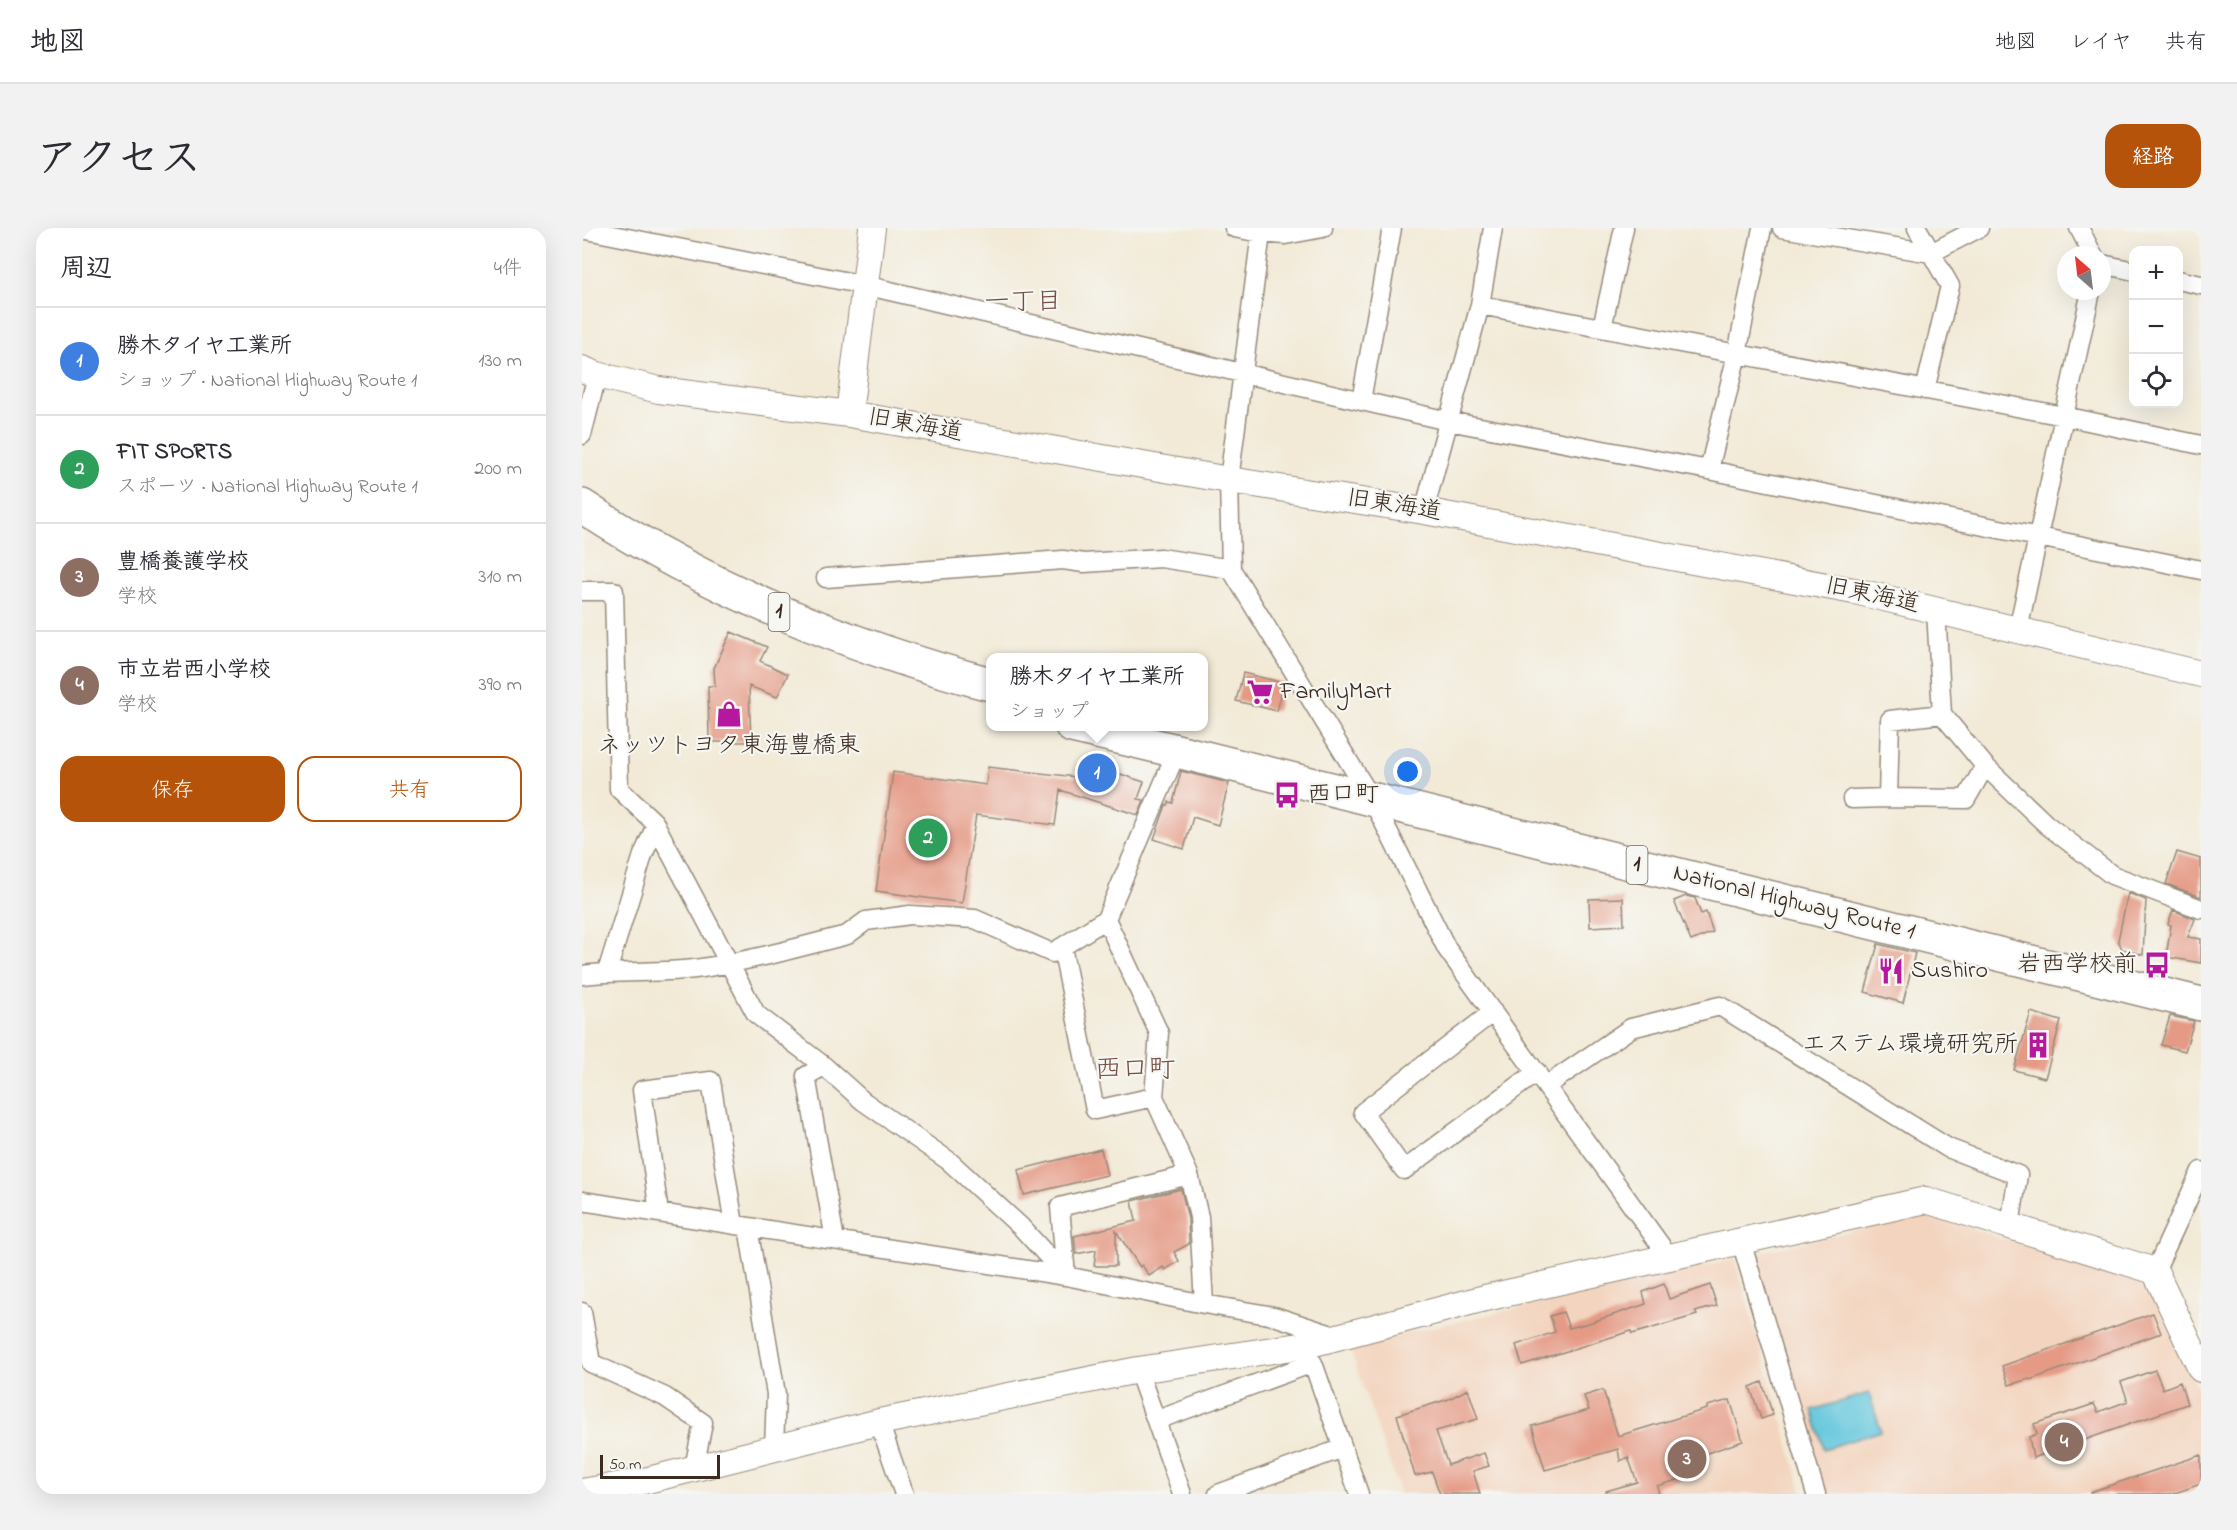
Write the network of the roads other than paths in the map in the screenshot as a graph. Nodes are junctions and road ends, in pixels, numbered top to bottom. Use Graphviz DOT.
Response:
graph roads {
  1 [pos="872,228"];
  2 [pos="1234,228"];
  3 [pos="1323,228"];
  4 [pos="1392,228"];
  5 [pos="1493,228"];
  6 [pos="1624,228"];
  7 [pos="1762,228"];
  8 [pos="1782,228"];
  9 [pos="1917,228"];
  10 [pos="1978,228"];
  11 [pos="2079,228"];
  12 [pos="582,229"];
  13 [pos="1261,233"];
  14 [pos="2088,246"];
  15 [pos="1931,253"];
  16 [pos="2111,266"];
  17 [pos="2129,270"];
  18 [pos="2183,281"];
  19 [pos="864,285"];
  20 [pos="2201,285"];
  21 [pos="2089,300"];
  22 [pos="1480,305"];
  23 [pos="1602,328"];
  24 [pos="1737,354"];
  25 [pos="589,372"];
  26 [pos="1244,373"];
  27 [pos="1925,390"];
  28 [pos="1362,401"];
  29 [pos="849,414"];
  30 [pos="2064,416"];
  31 [pos="1448,421"];
  32 [pos="582,435"];
  33 [pos="2201,445"];
  34 [pos="1709,470"];
  35 [pos="1229,480"];
  36 [pos="582,506"];
  37 [pos="1424,511"];
  38 [pos="582,529"];
  39 [pos="2038,537"];
  40 [pos="1230,569"];
  41 [pos="2201,570"];
  42 [pos="826,578"];
  43 [pos="582,591"];
  44 [pos="1936,610"];
  45 [pos="2018,630"];
  46 [pos="2201,674"];
  47 [pos="986,683"];
  48 [pos="986,706"];
  49 [pos="1942,714"];
  50 [pos="1093,731"];
  51 [pos="1169,731"];
  52 [pos="1177,751"];
  53 [pos="1984,766"];
  54 [pos="1367,791"];
  55 [pos="1888,798"];
  56 [pos="1852,799"];
  57 [pos="656,825"];
  58 [pos="2201,909"];
  59 [pos="1106,919"];
  60 [pos="1062,947"];
  61 [pos="729,964"];
  62 [pos="607,972"];
  63 [pos="582,975"];
  64 [pos="2201,983"];
  65 [pos="2201,1004"];
  66 [pos="1493,1012"];
  67 [pos="824,1066"];
  68 [pos="1542,1079"];
  69 [pos="1154,1097"];
  70 [pos="2201,1171"];
  71 [pos="1189,1175"];
  72 [pos="582,1201"];
  73 [pos="659,1213"];
  74 [pos="2010,1224"];
  75 [pos="741,1226"];
  76 [pos="835,1240"];
  77 [pos="1741,1241"];
  78 [pos="1669,1257"];
  79 [pos="2155,1271"];
  80 [pos="1066,1276"];
  81 [pos="1204,1304"];
  82 [pos="582,1314"];
  83 [pos="1338,1337"];
  84 [pos="2201,1369"];
  85 [pos="1138,1370"];
  86 [pos="1157,1420"];
  87 [pos="879,1422"];
  88 [pos="774,1448"];
  89 [pos="1343,1448"];
  90 [pos="694,1468"];
  91 [pos="646,1487"];
  92 [pos="582,1492"];
  93 [pos="904,1494"];
  94 [pos="1182,1494"];
  95 [pos="1218,1494"];
  96 [pos="1359,1494"];
  97 [pos="1816,1494"];
  1 -- 19 [label="street"];
  2 -- 13 [label="street"];
  3 -- 13 [label="street"];
  4 -- 28 [label="street"];
  5 -- 22 [label="street"];
  6 -- 23 [label="street"];
  7 -- 24 [label="street"];
  8 -- 15 [label="street"];
  9 -- 15 [label="street"];
  10 -- 15 [label="street"];
  11 -- 14 [label="street"];
  12 -- 19 [label="street"];
  13 -- 26 [label="street"];
  15 -- 27 [label="street"];
  16 -- 17 [label="street"];
  18 -- 20 [label="street"];
  19 -- 26 [label="street"];
  19 -- 29 [label="street"];
  21 -- 30 [label="street"];
  22 -- 23 [label="street"];
  22 -- 31 [label="street"];
  23 -- 24 [label="street"];
  24 -- 27 [label="street"];
  24 -- 34 [label="street"];
  25 -- 29 [label="street, 旧東海道"];
  25 -- 32 [label="street"];
  26 -- 28 [label="street"];
  26 -- 35 [label="street"];
  27 -- 30 [label="street"];
  28 -- 31 [label="street"];
  29 -- 35 [label="street, 旧東海道"];
  30 -- 33 [label="street"];
  30 -- 39 [label="street"];
  31 -- 34 [label="street"];
  31 -- 37 [label="street"];
  34 -- 39 [label="street"];
  35 -- 37 [label="street, 旧東海道"];
  35 -- 40 [label="street"];
  36 -- 47 [label="highway, 1"];
  37 -- 44 [label="street, 旧東海道"];
  38 -- 48 [label="highway, 1"];
  39 -- 41 [label="street"];
  39 -- 45 [label="street"];
  40 -- 42 [label="street"];
  40 -- 54 [label="street"];
  43 -- 57 [label="street"];
  44 -- 45 [label="street, 旧東海道"];
  44 -- 49 [label="street"];
  45 -- 46 [label="street, 旧東海道"];
  49 -- 53 [label="street"];
  49 -- 55 [label="street"];
  50 -- 52 [label="highway, National Highway Route 1 / 1"];
  51 -- 54 [label="highway, National Highway Route 1 / 1"];
  52 -- 54 [label="highway, National Highway Route 1 / 1"];
  52 -- 59 [label="street"];
  53 -- 55 [label="street"];
  53 -- 58 [label="street"];
  54 -- 64 [label="highway, National Highway Route 1 / 1"];
  54 -- 65 [label="highway, National Highway Route 1 / 1"];
  54 -- 66 [label="street"];
  55 -- 56 [label="street"];
  57 -- 61 [label="street"];
  57 -- 62 [label="street"];
  59 -- 60 [label="street"];
  59 -- 69 [label="street"];
  60 -- 61 [label="street"];
  60 -- 69 [label="street"];
  61 -- 62 [label="street"];
  61 -- 67 [label="street"];
  62 -- 63 [label="street"];
  66 -- 68 [label="street"];
  66 -- 68 [label="street"];
  67 -- 76 [label="street"];
  67 -- 80 [label="street"];
  68 -- 74 [label="street"];
  68 -- 78 [label="street"];
  69 -- 71 [label="street"];
  70 -- 79 [label="street"];
  71 -- 80 [label="street"];
  71 -- 81 [label="street"];
  72 -- 73 [label="street"];
  73 -- 75 [label="street"];
  73 -- 75 [label="street"];
  74 -- 77 [label="street"];
  74 -- 79 [label="street"];
  75 -- 76 [label="street"];
  75 -- 88 [label="street"];
  76 -- 80 [label="street"];
  77 -- 78 [label="street"];
  77 -- 97 [label="street"];
  78 -- 83 [label="street"];
  79 -- 84 [label="street"];
  80 -- 81 [label="street"];
  81 -- 83 [label="street"];
  82 -- 90 [label="street"];
  83 -- 85 [label="street"];
  85 -- 86 [label="street"];
  85 -- 87 [label="street"];
  86 -- 89 [label="street"];
  86 -- 94 [label="street"];
  87 -- 88 [label="street"];
  87 -- 93 [label="street"];
  88 -- 90 [label="street"];
  89 -- 95 [label="street"];
  89 -- 96 [label="street"];
  90 -- 91 [label="street"];
  91 -- 92 [label="street"];
}
